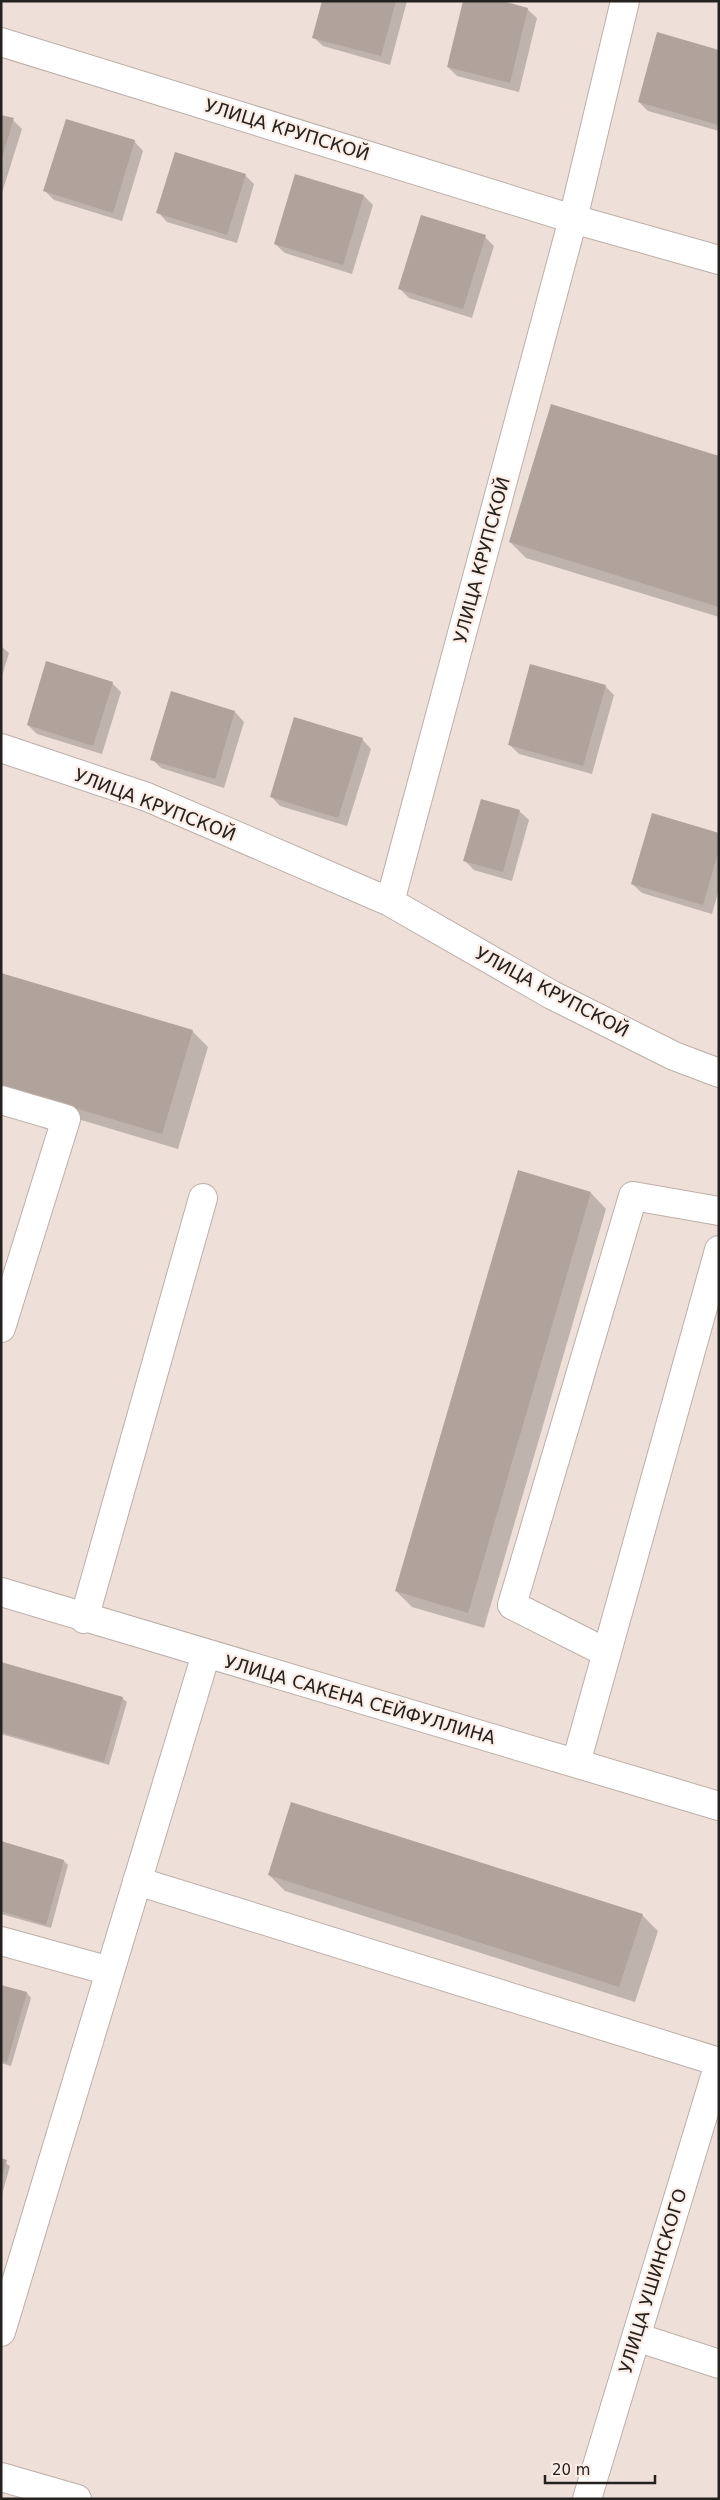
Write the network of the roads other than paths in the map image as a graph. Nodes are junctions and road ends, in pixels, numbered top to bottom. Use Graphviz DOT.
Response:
graph roads {
  1 [pos="625,1"];
  2 [pos="1,42"];
  3 [pos="573,218"];
  4 [pos="719,260"];
  5 [pos="1,748"];
  6 [pos="390,902"];
  7 [pos="719,1073"];
  8 [pos="1,1100"];
  9 [pos="203,1198"];
  10 [pos="719,1211"];
  11 [pos="719,1250"];
  12 [pos="1,1328"];
  13 [pos="1,1592"];
  14 [pos="84,1618"];
  15 [pos="606,1653"];
  16 [pos="206,1654"];
  17 [pos="576,1764"];
  18 [pos="719,1806"];
  19 [pos="137,1881"];
  20 [pos="1,1941"];
  21 [pos="110,1971"];
  22 [pos="719,2062"];
  23 [pos="1,2332"];
  24 [pos="636,2337"];
  25 [pos="719,2364"];
  26 [pos="1,2478"];
  27 [pos="77,2499"];
  28 [pos="587,2499"];
  1 -- 3 [label="street"];
  2 -- 3 [label="street, УЛИЦА КРУПСКОЙ"];
  3 -- 4 [label="street, УЛИЦА КРУПСКОЙ"];
  3 -- 6 [label="street, УЛИЦА КРУПСКОЙ"];
  5 -- 6 [label="street, УЛИЦА КРУПСКОЙ"];
  6 -- 7 [label="street, УЛИЦА КРУПСКОЙ"];
  8 -- 12 [label="street"];
  9 -- 14 [label="street"];
  10 -- 15 [label="street"];
  11 -- 15 [label="street"];
  13 -- 14 [label="street, УЛИЦА САКЕНА СЕЙФУЛЛИНА"];
  14 -- 16 [label="street, УЛИЦА САКЕНА СЕЙФУЛЛИНА"];
  15 -- 17 [label="street"];
  16 -- 17 [label="street, УЛИЦА САКЕНА СЕЙФУЛЛИНА"];
  16 -- 19 [label="street"];
  17 -- 18 [label="street, УЛИЦА САКЕНА СЕЙФУЛЛИНА"];
  19 -- 21 [label="street"];
  19 -- 22 [label="street"];
  20 -- 21 [label="street"];
  21 -- 23 [label="street"];
  22 -- 24 [label="street, УЛИЦА УШИНСКОГО"];
  24 -- 25 [label="street"];
  24 -- 28 [label="street, УЛИЦА УШИНСКОГО"];
  26 -- 27 [label="street"];
}
